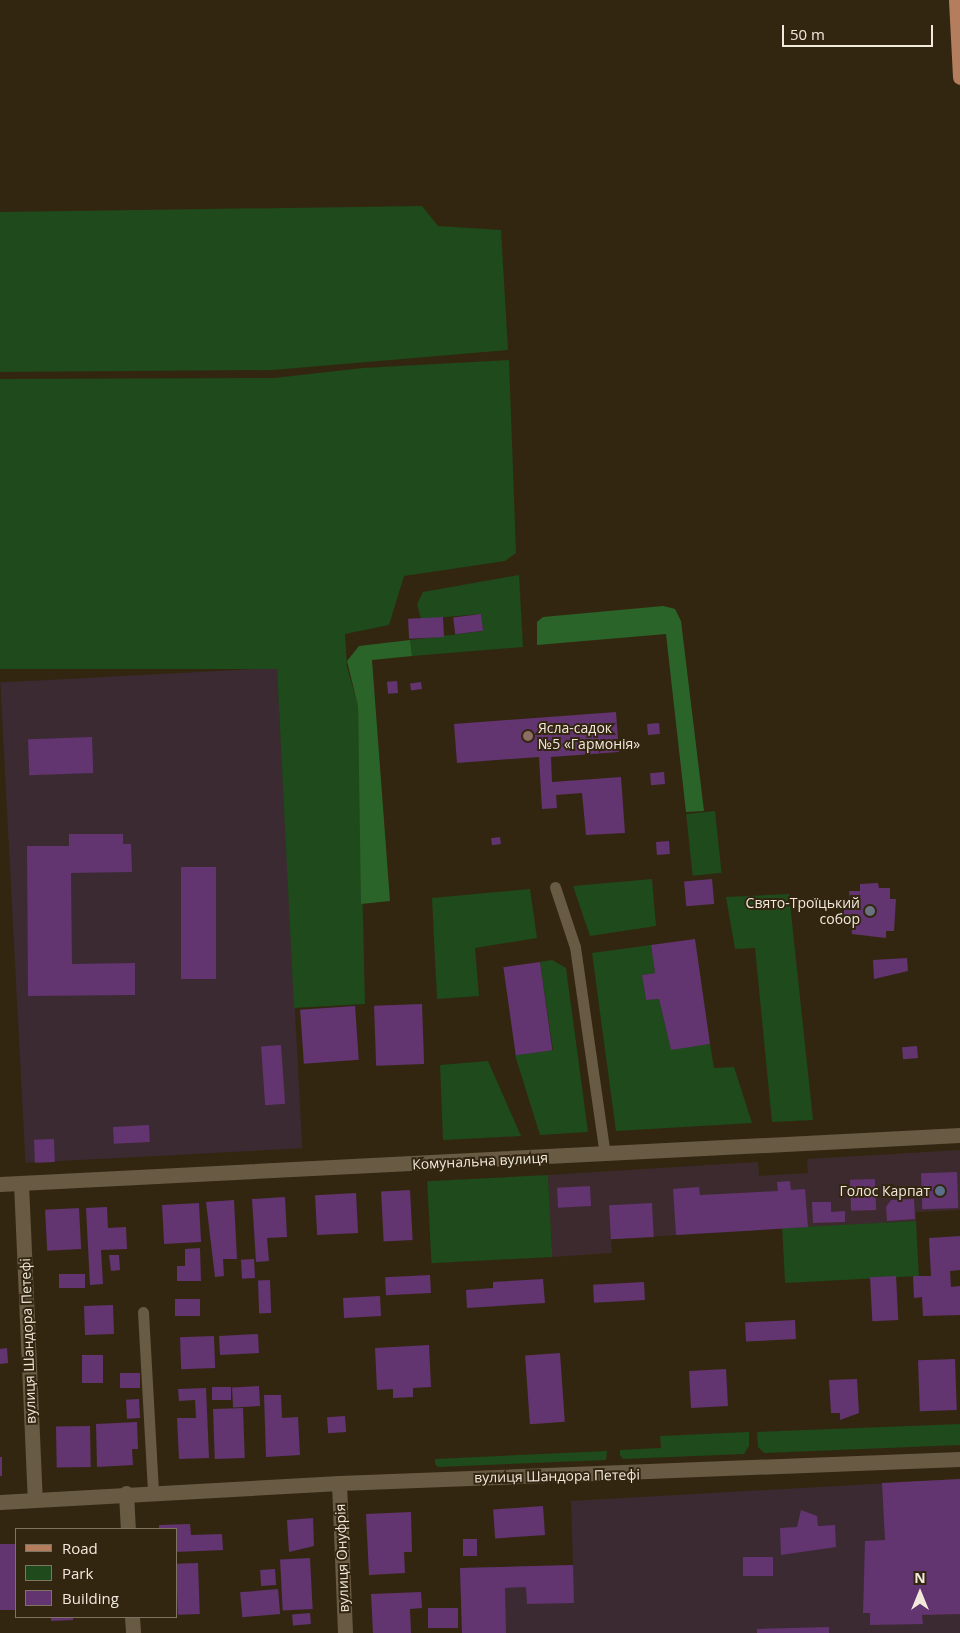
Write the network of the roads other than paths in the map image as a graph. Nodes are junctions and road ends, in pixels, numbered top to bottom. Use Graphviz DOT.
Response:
graph roads {
  1 [pos="956,0"];
  2 [pos="960,77"];
  3 [pos="555,887"];
  4 [pos="960,1135"];
  5 [pos="605,1154"];
  6 [pos="21,1183"];
  7 [pos="0,1184"];
  8 [pos="144,1312"];
  9 [pos="960,1459"];
  10 [pos="339,1483"];
  11 [pos="153,1491"];
  12 [pos="126,1492"];
  13 [pos="35,1500"];
  14 [pos="0,1502"];
  15 [pos="128,1528"];
  16 [pos="132,1618"];
  17 [pos="133,1633"];
  18 [pos="345,1633"];
  1 -- 2 [label="main road"];
  3 -- 5 [label="lane"];
  4 -- 5 [label="street, Комунальна вулиця"];
  5 -- 6 [label="street, Комунальна вулиця"];
  6 -- 7 [label="street, Комунальна вулиця"];
  6 -- 13 [label="street, вулиця Шандора Петефі"];
  8 -- 11 [label="lane"];
  9 -- 10 [label="street, вулиця Шандора Петефі"];
  10 -- 11 [label="street, вулиця Шандора Петефі"];
  10 -- 18 [label="street, вулиця Онуфрія"];
  11 -- 12 [label="street, вулиця Шандора Петефі"];
  12 -- 13 [label="street, вулиця Шандора Петефі"];
  12 -- 15 [label="street"];
  13 -- 14 [label="street, вулиця Шандора Петефі"];
  16 -- 17 [label="street"];
}
